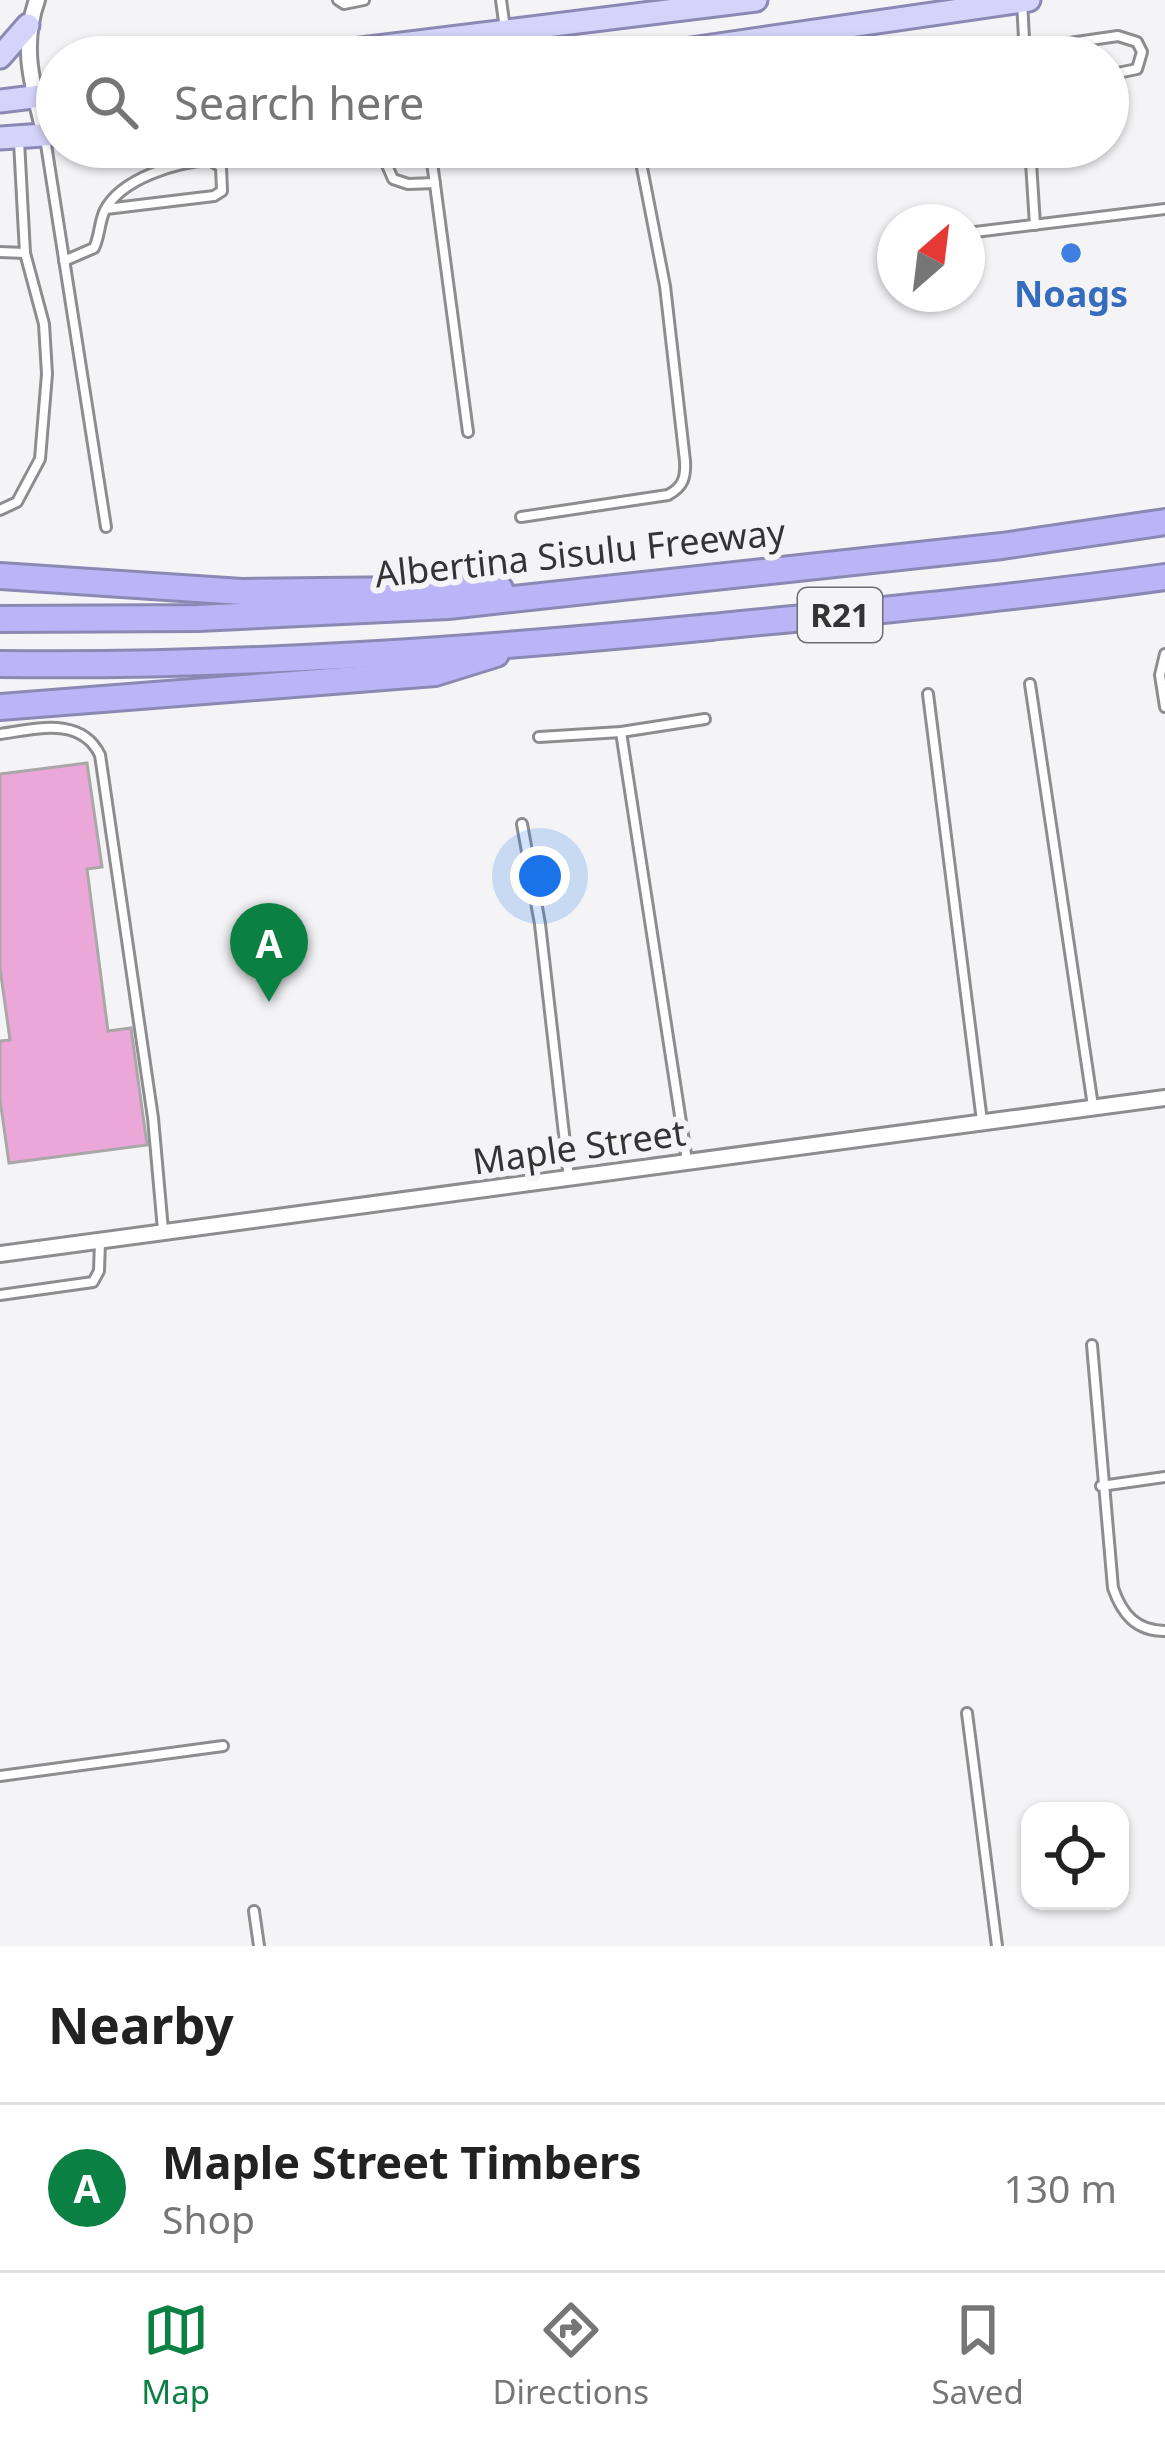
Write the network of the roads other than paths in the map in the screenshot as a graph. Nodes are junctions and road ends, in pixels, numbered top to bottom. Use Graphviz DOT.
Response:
graph roads {
  1 [pos="37,0"];
  2 [pos="338,0"];
  3 [pos="364,0"];
  4 [pos="501,0"];
  5 [pos="756,0"];
  6 [pos="1024,0"];
  7 [pos="28,25"];
  8 [pos="505,30"];
  9 [pos="459,36"];
  10 [pos="779,36"];
  11 [pos="1025,36"];
  12 [pos="1129,39"];
  13 [pos="0,57"];
  14 [pos="1129,71"];
  15 [pos="36,75"];
  16 [pos="36,97"];
  17 [pos="0,101"];
  18 [pos="9,138"];
  19 [pos="54,168"];
  20 [pos="172,168"];
  21 [pos="220,168"];
  22 [pos="388,168"];
  23 [pos="433,168"];
  24 [pos="642,168"];
  25 [pos="1031,168"];
  26 [pos="435,183"];
  27 [pos="106,208"];
  28 [pos="1165,209"];
  29 [pos="1034,225"];
  30 [pos="985,231"];
  31 [pos="0,252"];
  32 [pos="25,253"];
  33 [pos="64,261"];
  34 [pos="468,432"];
  35 [pos="0,510"];
  36 [pos="521,517"];
  37 [pos="1165,522"];
  38 [pos="106,527"];
  39 [pos="0,576"];
  40 [pos="1165,577"];
  41 [pos="538,596"];
  42 [pos="0,619"];
  43 [pos="514,646"];
  44 [pos="1165,654"];
  45 [pos="0,664"];
  46 [pos="1030,684"];
  47 [pos="928,694"];
  48 [pos="0,707"];
  49 [pos="1165,707"];
  50 [pos="705,719"];
  51 [pos="621,732"];
  52 [pos="0,734"];
  53 [pos="539,737"];
  54 [pos="522,824"];
  55 [pos="1165,1098"];
  56 [pos="1093,1108"];
  57 [pos="982,1123"];
  58 [pos="688,1162"];
  59 [pos="569,1178"];
  60 [pos="164,1232"];
  61 [pos="100,1241"];
  62 [pos="0,1254"];
  63 [pos="0,1295"];
  64 [pos="1092,1345"];
  65 [pos="1165,1477"];
  66 [pos="1101,1486"];
  67 [pos="1165,1631"];
  68 [pos="967,1713"];
  69 [pos="223,1746"];
  70 [pos="0,1776"];
  71 [pos="254,1911"];
  72 [pos="259,1946"];
  73 [pos="997,1946"];
  1 -- 7 [label="street"];
  2 -- 3 [label="lane"];
  4 -- 8 [label="lane"];
  5 -- 8 [label="main road"];
  6 -- 10 [label="main road"];
  6 -- 11 [label="lane"];
  7 -- 13 [label="main road"];
  7 -- 15 [label="street"];
  8 -- 9 [label="main road"];
  12 -- 14 [label="lane"];
  16 -- 17 [label="main road"];
  18 -- 32 [label="lane"];
  19 -- 33 [label="lane"];
  20 -- 27 [label="lane"];
  21 -- 27 [label="lane"];
  22 -- 26 [label="lane"];
  23 -- 26 [label="lane"];
  24 -- 36 [label="lane"];
  25 -- 29 [label="lane"];
  26 -- 34 [label="lane"];
  27 -- 33 [label="lane"];
  28 -- 29 [label="lane"];
  29 -- 30 [label="lane"];
  31 -- 32 [label="lane"];
  32 -- 35 [label="lane"];
  33 -- 38 [label="lane"];
  37 -- 41 [label="highway, Albertina Sisulu Freeway / R21"];
  39 -- 41 [label="highway"];
  40 -- 43 [label="highway, R21"];
  41 -- 42 [label="highway, Albertina Sisulu Freeway / R21"];
  43 -- 45 [label="highway, R21"];
  43 -- 48 [label="highway"];
  44 -- 49 [label="lane"];
  46 -- 56 [label="lane"];
  47 -- 57 [label="lane"];
  50 -- 51 [label="lane"];
  51 -- 53 [label="lane"];
  51 -- 58 [label="lane"];
  52 -- 60 [label="lane"];
  54 -- 59 [label="lane"];
  55 -- 56 [label="street, Maple Street"];
  56 -- 57 [label="street, Maple Street"];
  57 -- 58 [label="street, Maple Street"];
  58 -- 59 [label="street, Maple Street"];
  59 -- 60 [label="street, Maple Street"];
  60 -- 61 [label="street, Maple Street"];
  61 -- 62 [label="street, Maple Street"];
  61 -- 63 [label="lane"];
  64 -- 66 [label="lane"];
  65 -- 66 [label="lane"];
  66 -- 67 [label="lane"];
  68 -- 73 [label="lane"];
  69 -- 70 [label="lane"];
  71 -- 72 [label="lane"];
}
